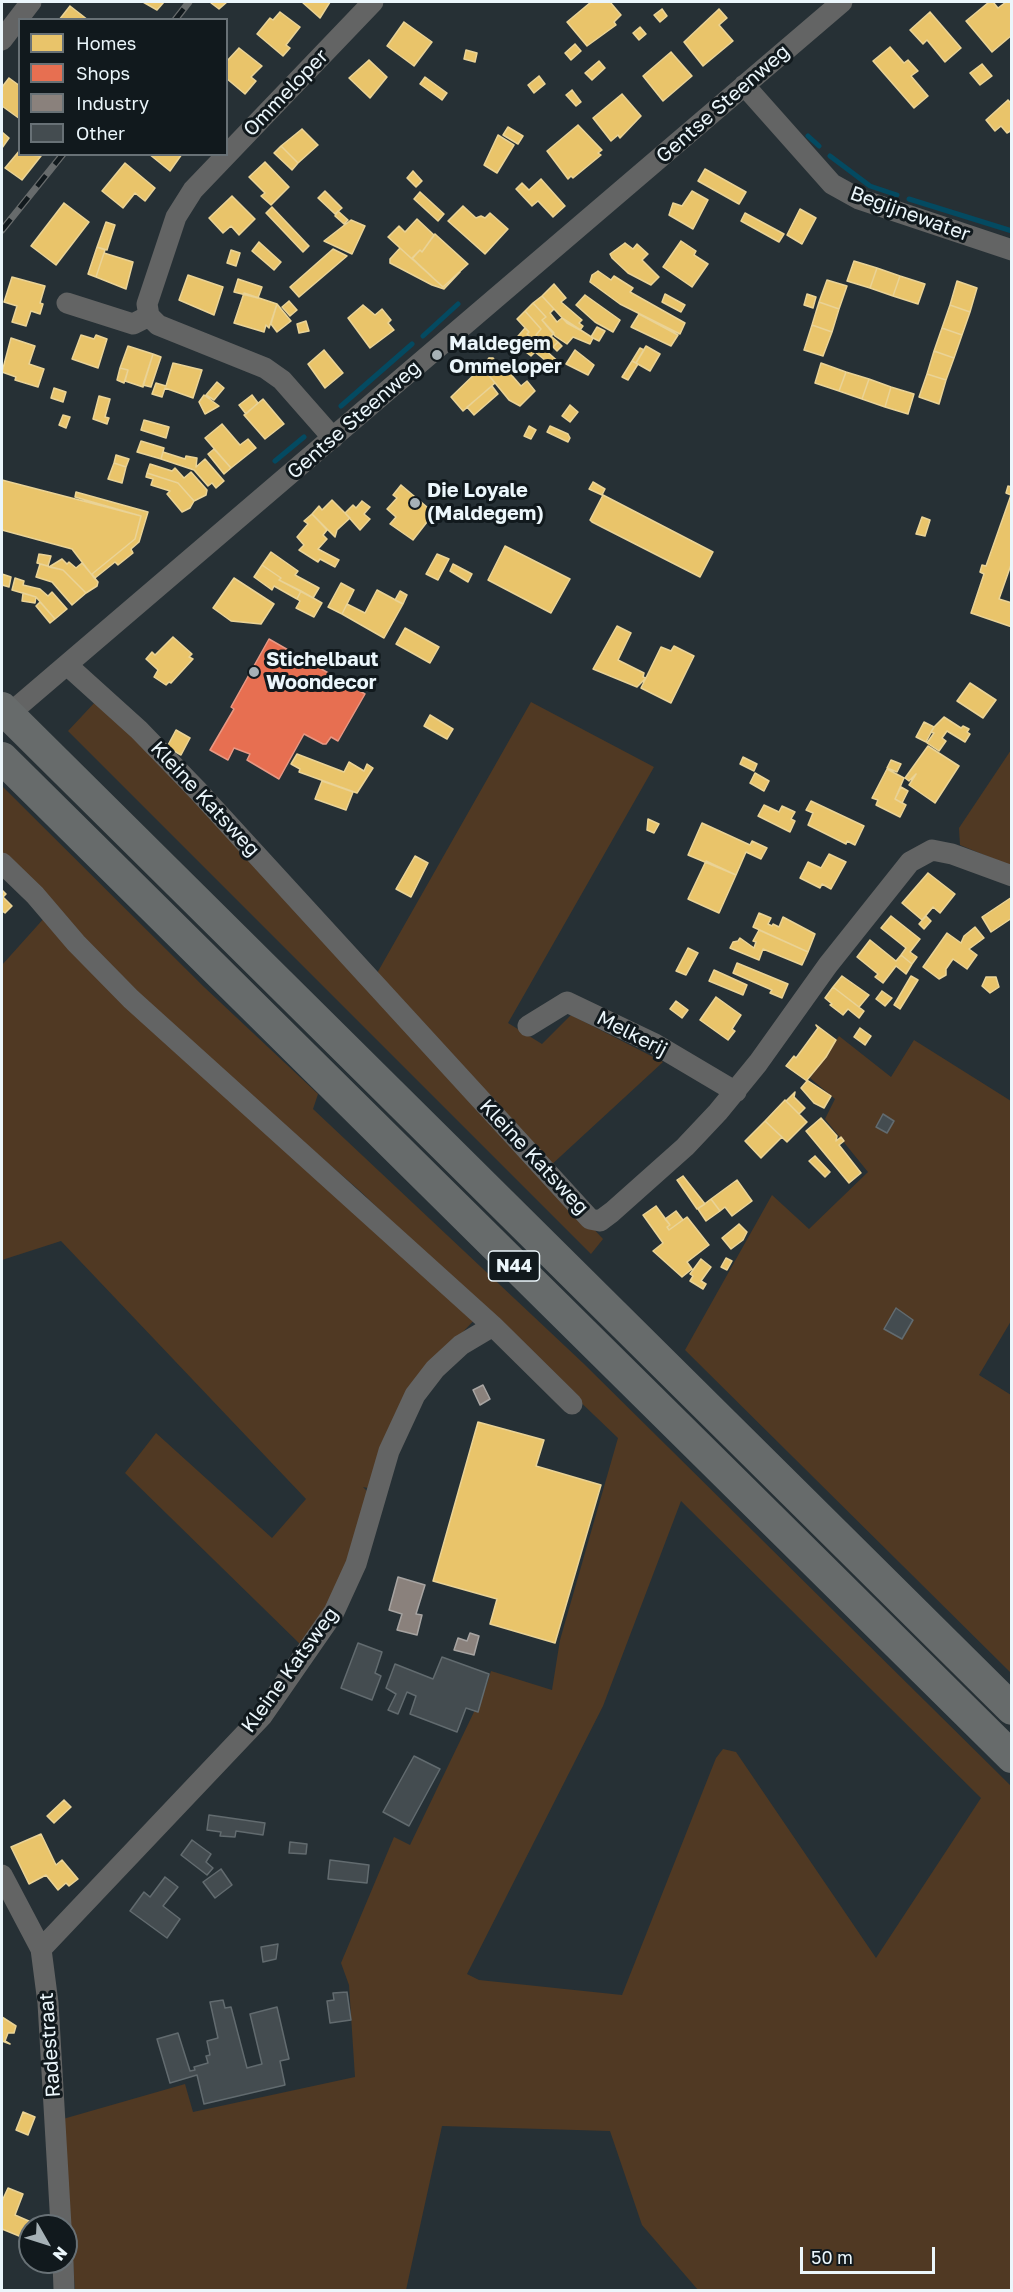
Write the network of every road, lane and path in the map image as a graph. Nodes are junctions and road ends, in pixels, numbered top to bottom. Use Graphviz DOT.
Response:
graph roads {
  1 [pos="31,2"];
  2 [pos="373,2"];
  3 [pos="842,2"];
  4 [pos="19,18"];
  5 [pos="18,19"];
  6 [pos="2,40"];
  7 [pos="744,85"];
  8 [pos="228,153"];
  9 [pos="226,156"];
  10 [pos="1011,250"];
  11 [pos="67,303"];
  12 [pos="149,316"];
  13 [pos="333,438"];
  14 [pos="67,665"];
  15 [pos="2,708"];
  16 [pos="2,720"];
  17 [pos="10,767"];
  18 [pos="2,863"];
  19 [pos="1011,876"];
  20 [pos="528,1026"];
  21 [pos="736,1092"];
  22 [pos="493,1326"];
  23 [pos="572,1404"];
  24 [pos="1011,1709"];
  25 [pos="1011,1757"];
  26 [pos="2,1875"];
  27 [pos="41,1949"];
  28 [pos="60,2214"];
  29 [pos="63,2274"];
  30 [pos="64,2290"];
  1 -- 4 [label="street"];
  2 -- 8 [label="street, Ommeloper"];
  3 -- 7 [label="street, Gentse Steenweg"];
  5 -- 6 [label="street"];
  7 -- 10 [label="street, Begijnewater"];
  7 -- 13 [label="street, Gentse Steenweg"];
  9 -- 12 [label="street, Ommeloper"];
  11 -- 12 [label="street"];
  12 -- 13 [label="street"];
  13 -- 14 [label="street, Gentse Steenweg"];
  14 -- 16 [label="street, Gentse Steenweg"];
  14 -- 21 [label="street, Kleine Katsweg"];
  15 -- 24 [label="highway, N44"];
  17 -- 25 [label="highway, N44"];
  18 -- 22 [label="street"];
  19 -- 21 [label="street, Kleine Katsweg"];
  20 -- 21 [label="street, Melkerij"];
  22 -- 23 [label="street"];
  22 -- 27 [label="street, Kleine Katsweg"];
  26 -- 27 [label="street, Radestraat"];
  27 -- 28 [label="street, Radestraat"];
  29 -- 30 [label="street"];
}
